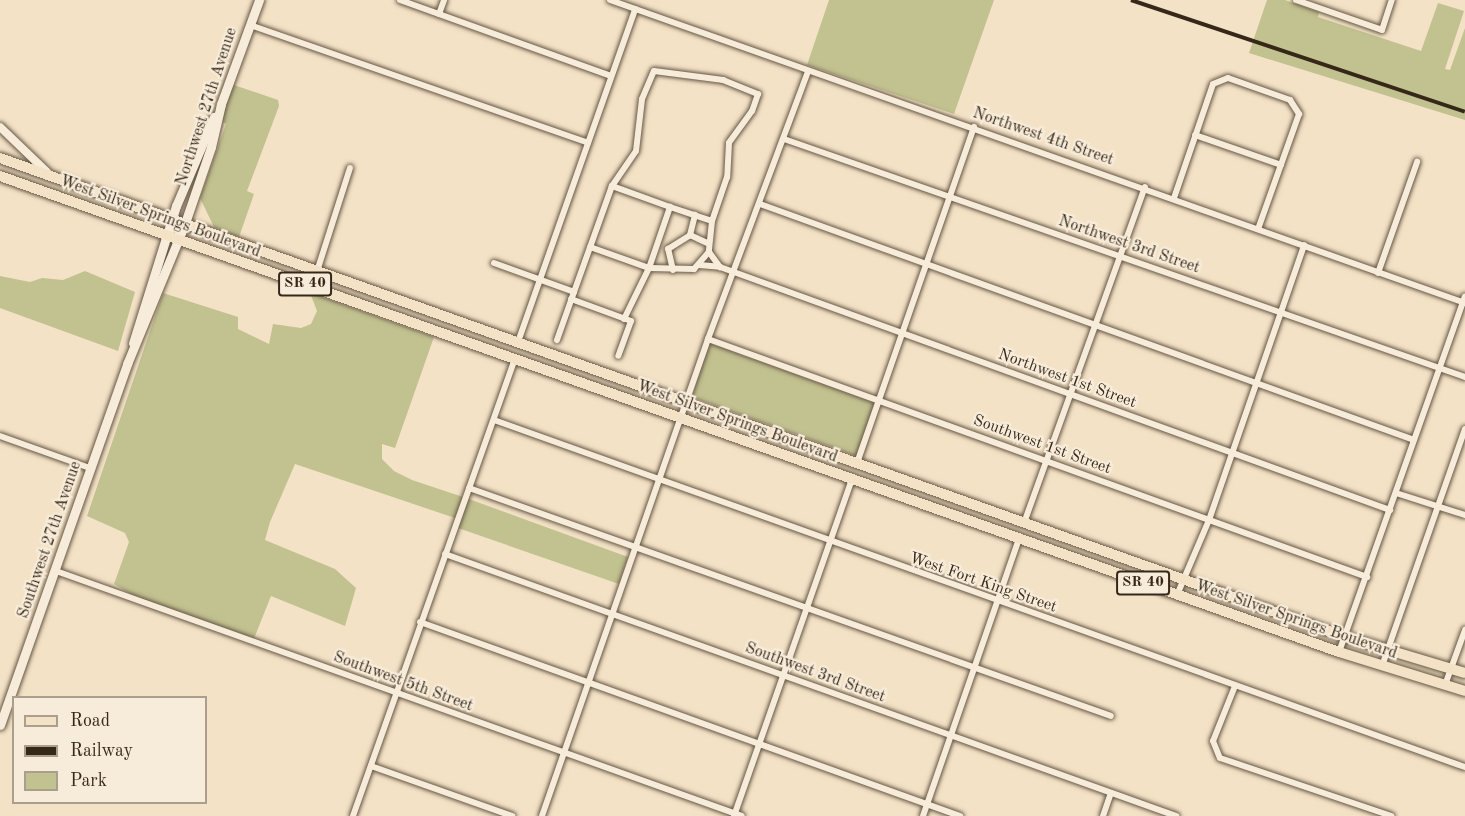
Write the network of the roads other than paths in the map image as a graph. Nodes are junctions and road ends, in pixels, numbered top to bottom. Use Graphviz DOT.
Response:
graph roads {
  1 [pos="259,0"];
  2 [pos="400,0"];
  3 [pos="444,0"];
  4 [pos="610,0"];
  5 [pos="1296,0"];
  6 [pos="1392,0"];
  7 [pos="635,9"];
  8 [pos="439,14"];
  9 [pos="250,25"];
  10 [pos="808,72"];
  11 [pos="611,76"];
  12 [pos="221,104"];
  13 [pos="0,127"];
  14 [pos="974,127"];
  15 [pos="1196,135"];
  16 [pos="784,139"];
  17 [pos="588,143"];
  18 [pos="0,158"];
  19 [pos="1417,162"];
  20 [pos="1281,165"];
  21 [pos="350,168"];
  22 [pos="0,176"];
  23 [pos="53,177"];
  24 [pos="612,186"];
  25 [pos="1145,187"];
  26 [pos="950,197"];
  27 [pos="1174,198"];
  28 [pos="760,204"];
  29 [pos="670,207"];
  30 [pos="695,215"];
  31 [pos="172,219"];
  32 [pos="712,220"];
  33 [pos="184,223"];
  34 [pos="1258,229"];
  35 [pos="166,234"];
  36 [pos="690,235"];
  37 [pos="179,239"];
  38 [pos="707,243"];
  39 [pos="1304,245"];
  40 [pos="590,247"];
  41 [pos="709,252"];
  42 [pos="1120,256"];
  43 [pos="494,263"];
  44 [pos="926,264"];
  45 [pos="699,266"];
  46 [pos="720,267"];
  47 [pos="649,268"];
  48 [pos="673,270"];
  49 [pos="318,271"];
  50 [pos="735,273"];
  51 [pos="1378,273"];
  52 [pos="540,279"];
  53 [pos="312,287"];
  54 [pos="574,292"];
  55 [pos="571,299"];
  56 [pos="1464,300"];
  57 [pos="1281,313"];
  58 [pos="624,319"];
  59 [pos="1095,325"];
  60 [pos="903,333"];
  61 [pos="708,339"];
  62 [pos="557,340"];
  63 [pos="518,342"];
  64 [pos="489,349"];
  65 [pos="548,353"];
  66 [pos="618,356"];
  67 [pos="515,359"];
  68 [pos="127,364"];
  69 [pos="1440,368"];
  70 [pos="1465,377"];
  71 [pos="1256,383"];
  72 [pos="1071,394"];
  73 [pos="879,401"];
  74 [pos="687,403"];
  75 [pos="682,418"];
  76 [pos="494,420"];
  77 [pos="1465,429"];
  78 [pos="0,436"];
  79 [pos="1414,440"];
  80 [pos="1232,453"];
  81 [pos="780,454"];
  82 [pos="1046,461"];
  83 [pos="857,463"];
  84 [pos="90,468"];
  85 [pos="658,479"];
  86 [pos="852,479"];
  87 [pos="914,483"];
  88 [pos="469,488"];
  89 [pos="1396,492"];
  90 [pos="1439,507"];
  91 [pos="1390,510"];
  92 [pos="1465,515"];
  93 [pos="1209,520"];
  94 [pos="1024,523"];
  95 [pos="1042,529"];
  96 [pos="1000,532"];
  97 [pos="1019,538"];
  98 [pos="831,544"];
  99 [pos="635,547"];
  100 [pos="445,554"];
  101 [pos="56,571"];
  102 [pos="1367,577"];
  103 [pos="1184,579"];
  104 [pos="1177,595"];
  105 [pos="998,602"];
  106 [pos="807,608"];
  107 [pos="612,614"];
  108 [pos="420,622"];
  109 [pos="1465,630"];
  110 [pos="1345,637"];
  111 [pos="1387,651"];
  112 [pos="1339,652"];
  113 [pos="1382,666"];
  114 [pos="975,668"];
  115 [pos="1451,669"];
  116 [pos="1465,674"];
  117 [pos="782,675"];
  118 [pos="588,684"];
  119 [pos="1444,685"];
  120 [pos="1235,686"];
  121 [pos="1465,691"];
  122 [pos="396,693"];
  123 [pos="1111,716"];
  124 [pos="0,725"];
  125 [pos="951,737"];
  126 [pos="759,744"];
  127 [pos="564,753"];
  128 [pos="371,766"];
  129 [pos="1465,767"];
  130 [pos="1111,793"];
  131 [pos="928,805"];
  132 [pos="735,815"];
  133 [pos="353,816"];
  134 [pos="512,816"];
  135 [pos="542,816"];
  136 [pos="742,816"];
  137 [pos="923,816"];
  138 [pos="960,816"];
  139 [pos="1103,816"];
  140 [pos="1176,816"];
  141 [pos="1391,816"];
  1 -- 9 [label="main road, Northwest 27th Avenue"];
  2 -- 8 [label="street"];
  3 -- 8 [label="street"];
  4 -- 7 [label="street, Northwest 4th Street"];
  5 -- 6 [label="street"];
  7 -- 10 [label="street, Northwest 4th Street"];
  7 -- 11 [label="street"];
  8 -- 11 [label="street"];
  9 -- 12 [label="main road, Northwest 27th Avenue"];
  9 -- 17 [label="street"];
  10 -- 14 [label="street, Northwest 4th Street"];
  10 -- 16 [label="street"];
  11 -- 17 [label="street"];
  12 -- 31 [label="main road, Southwest 27th Avenue"];
  12 -- 33 [label="main road, Northwest 27th Avenue"];
  13 -- 23 [label="street"];
  14 -- 25 [label="street, Northwest 4th Street"];
  14 -- 26 [label="street"];
  15 -- 20 [label="street"];
  15 -- 20 [label="street"];
  15 -- 27 [label="street"];
  16 -- 26 [label="street, Northwest 3rd Street"];
  16 -- 28 [label="street"];
  17 -- 52 [label="street"];
  18 -- 23 [label="main road, West Silver Springs Boulevard / SR 40"];
  19 -- 51 [label="street"];
  20 -- 34 [label="street"];
  21 -- 49 [label="street"];
  22 -- 35 [label="main road, West Silver Springs Boulevard / SR 40"];
  23 -- 31 [label="main road, West Silver Springs Boulevard / SR 40"];
  24 -- 29 [label="street"];
  24 -- 32 [label="street"];
  24 -- 40 [label="street"];
  25 -- 27 [label="street, Northwest 4th Street"];
  25 -- 42 [label="street"];
  26 -- 42 [label="street, Northwest 3rd Street"];
  26 -- 44 [label="street"];
  27 -- 34 [label="street, Northwest 4th Street"];
  28 -- 44 [label="street"];
  28 -- 50 [label="street"];
  29 -- 30 [label="street"];
  29 -- 47 [label="street"];
  30 -- 32 [label="street"];
  30 -- 36 [label="street"];
  31 -- 33 [label="main road, West Silver Springs Boulevard / SR 40"];
  31 -- 35 [label="main road, Southwest 27th Avenue"];
  32 -- 38 [label="street"];
  33 -- 37 [label="main road, Southwest 27th Avenue"];
  33 -- 49 [label="main road, West Silver Springs Boulevard / SR 40"];
  34 -- 39 [label="street, Northwest 4th Street"];
  35 -- 37 [label="main road, West Silver Springs Boulevard / SR 40"];
  35 -- 68 [label="main road, Southwest 27th Avenue"];
  36 -- 38 [label="street"];
  36 -- 48 [label="street"];
  37 -- 53 [label="main road, West Silver Springs Boulevard / SR 40"];
  37 -- 68 [label="main road, Southwest 27th Avenue"];
  38 -- 41 [label="street"];
  39 -- 51 [label="street, Northwest 4th Street"];
  39 -- 57 [label="street"];
  40 -- 47 [label="street"];
  40 -- 54 [label="street"];
  41 -- 45 [label="street"];
  41 -- 46 [label="street"];
  42 -- 57 [label="street, Northwest 3rd Street"];
  42 -- 59 [label="street"];
  43 -- 52 [label="street"];
  44 -- 59 [label="street"];
  44 -- 60 [label="street"];
  45 -- 46 [label="street"];
  45 -- 48 [label="street"];
  46 -- 50 [label="street, Northwest 1st Street"];
  47 -- 48 [label="street"];
  47 -- 58 [label="street"];
  49 -- 53 [label="street"];
  49 -- 63 [label="main road, West Silver Springs Boulevard / SR 40"];
  50 -- 60 [label="street, Northwest 1st Street"];
  50 -- 61 [label="street"];
  51 -- 56 [label="street, Northwest 4th Street"];
  52 -- 54 [label="street"];
  52 -- 63 [label="street"];
  53 -- 64 [label="main road, West Silver Springs Boulevard / SR 40"];
  54 -- 55 [label="street"];
  55 -- 58 [label="street"];
  55 -- 62 [label="street"];
  56 -- 69 [label="street"];
  57 -- 69 [label="street, Northwest 3rd Street"];
  57 -- 71 [label="street"];
  58 -- 66 [label="street"];
  59 -- 71 [label="street"];
  59 -- 72 [label="street"];
  60 -- 72 [label="street, Northwest 1st Street"];
  60 -- 73 [label="street"];
  61 -- 73 [label="street, Southwest 1st Street"];
  61 -- 74 [label="street"];
  63 -- 64 [label="main road"];
  63 -- 65 [label="main road, West Silver Springs Boulevard / SR 40"];
  64 -- 67 [label="main road, West Silver Springs Boulevard / SR 40"];
  65 -- 67 [label="main road"];
  65 -- 74 [label="main road, West Silver Springs Boulevard / SR 40"];
  67 -- 75 [label="main road, West Silver Springs Boulevard / SR 40"];
  67 -- 76 [label="street"];
  68 -- 84 [label="main road, Southwest 27th Avenue"];
  69 -- 70 [label="street, Northwest 3rd Street"];
  69 -- 79 [label="street"];
  71 -- 79 [label="street"];
  71 -- 80 [label="street"];
  72 -- 80 [label="street, Northwest 1st Street"];
  72 -- 82 [label="street"];
  73 -- 82 [label="street, Southwest 1st Street"];
  73 -- 83 [label="street"];
  74 -- 75 [label="street"];
  74 -- 83 [label="main road, West Silver Springs Boulevard / SR 40"];
  75 -- 81 [label="main road, West Silver Springs Boulevard / SR 40"];
  75 -- 85 [label="street"];
  76 -- 85 [label="street, West Fort King Street"];
  76 -- 88 [label="street"];
  77 -- 90 [label="street"];
  78 -- 84 [label="street"];
  79 -- 89 [label="street"];
  80 -- 91 [label="street, Northwest 1st Street"];
  80 -- 93 [label="street"];
  81 -- 83 [label="main road"];
  81 -- 86 [label="main road, West Silver Springs Boulevard / SR 40"];
  82 -- 93 [label="street, Southwest 1st Street"];
  82 -- 94 [label="street"];
  83 -- 87 [label="main road, West Silver Springs Boulevard / SR 40"];
  84 -- 101 [label="main road, Southwest 27th Avenue"];
  85 -- 98 [label="street, West Fort King Street"];
  85 -- 99 [label="street"];
  86 -- 87 [label="main road"];
  86 -- 96 [label="main road, West Silver Springs Boulevard / SR 40"];
  86 -- 98 [label="street"];
  87 -- 94 [label="main road, West Silver Springs Boulevard / SR 40"];
  88 -- 99 [label="street"];
  88 -- 100 [label="street"];
  89 -- 90 [label="street"];
  89 -- 91 [label="street"];
  90 -- 92 [label="street"];
  90 -- 111 [label="street"];
  91 -- 102 [label="street"];
  93 -- 102 [label="street, Southwest 1st Street"];
  93 -- 103 [label="street"];
  94 -- 95 [label="main road, West Silver Springs Boulevard / SR 40"];
  94 -- 96 [label="main road"];
  95 -- 97 [label="main road"];
  95 -- 103 [label="main road, West Silver Springs Boulevard / SR 40"];
  96 -- 97 [label="main road, West Silver Springs Boulevard / SR 40"];
  97 -- 104 [label="main road, West Silver Springs Boulevard / SR 40"];
  97 -- 105 [label="street"];
  98 -- 105 [label="street, West Fort King Street"];
  98 -- 106 [label="street"];
  99 -- 106 [label="street"];
  99 -- 107 [label="street"];
  100 -- 107 [label="street, Southwest 3rd Street"];
  100 -- 108 [label="street"];
  101 -- 122 [label="street, Southwest 5th Street"];
  101 -- 124 [label="main road, Southwest 27th Avenue"];
  102 -- 110 [label="street"];
  103 -- 104 [label="street"];
  103 -- 110 [label="main road, West Silver Springs Boulevard / SR 40"];
  104 -- 112 [label="main road, West Silver Springs Boulevard / SR 40"];
  105 -- 114 [label="street"];
  105 -- 120 [label="street, West Fort King Street"];
  106 -- 114 [label="street"];
  106 -- 117 [label="street"];
  107 -- 117 [label="street, Southwest 3rd Street"];
  107 -- 118 [label="street"];
  108 -- 118 [label="street"];
  108 -- 122 [label="street"];
  109 -- 115 [label="street"];
  110 -- 111 [label="main road, West Silver Springs Boulevard / SR 40"];
  110 -- 112 [label="street"];
  111 -- 113 [label="street"];
  111 -- 115 [label="main road, West Silver Springs Boulevard / SR 40"];
  112 -- 113 [label="main road, West Silver Springs Boulevard / SR 40"];
  113 -- 119 [label="main road, West Silver Springs Boulevard / SR 40"];
  114 -- 123 [label="street"];
  114 -- 125 [label="street"];
  115 -- 116 [label="main road, West Silver Springs Boulevard / SR 40"];
  115 -- 119 [label="street"];
  117 -- 125 [label="street, Southwest 3rd Street"];
  117 -- 126 [label="street"];
  118 -- 126 [label="street"];
  118 -- 127 [label="street"];
  119 -- 121 [label="main road, West Silver Springs Boulevard / SR 40"];
  120 -- 129 [label="street, West Fort King Street"];
  120 -- 141 [label="street"];
  122 -- 127 [label="street, Southwest 5th Street"];
  122 -- 128 [label="street"];
  125 -- 130 [label="street, Southwest 3rd Street"];
  125 -- 131 [label="street"];
  126 -- 131 [label="street"];
  126 -- 132 [label="street"];
  127 -- 132 [label="street, Southwest 5th Street"];
  127 -- 135 [label="street"];
  128 -- 133 [label="street"];
  128 -- 134 [label="street"];
  130 -- 139 [label="street"];
  130 -- 140 [label="street, Southwest 3rd Street"];
  131 -- 137 [label="street"];
  131 -- 138 [label="street"];
  132 -- 136 [label="street, Southwest 5th Street"];
}
